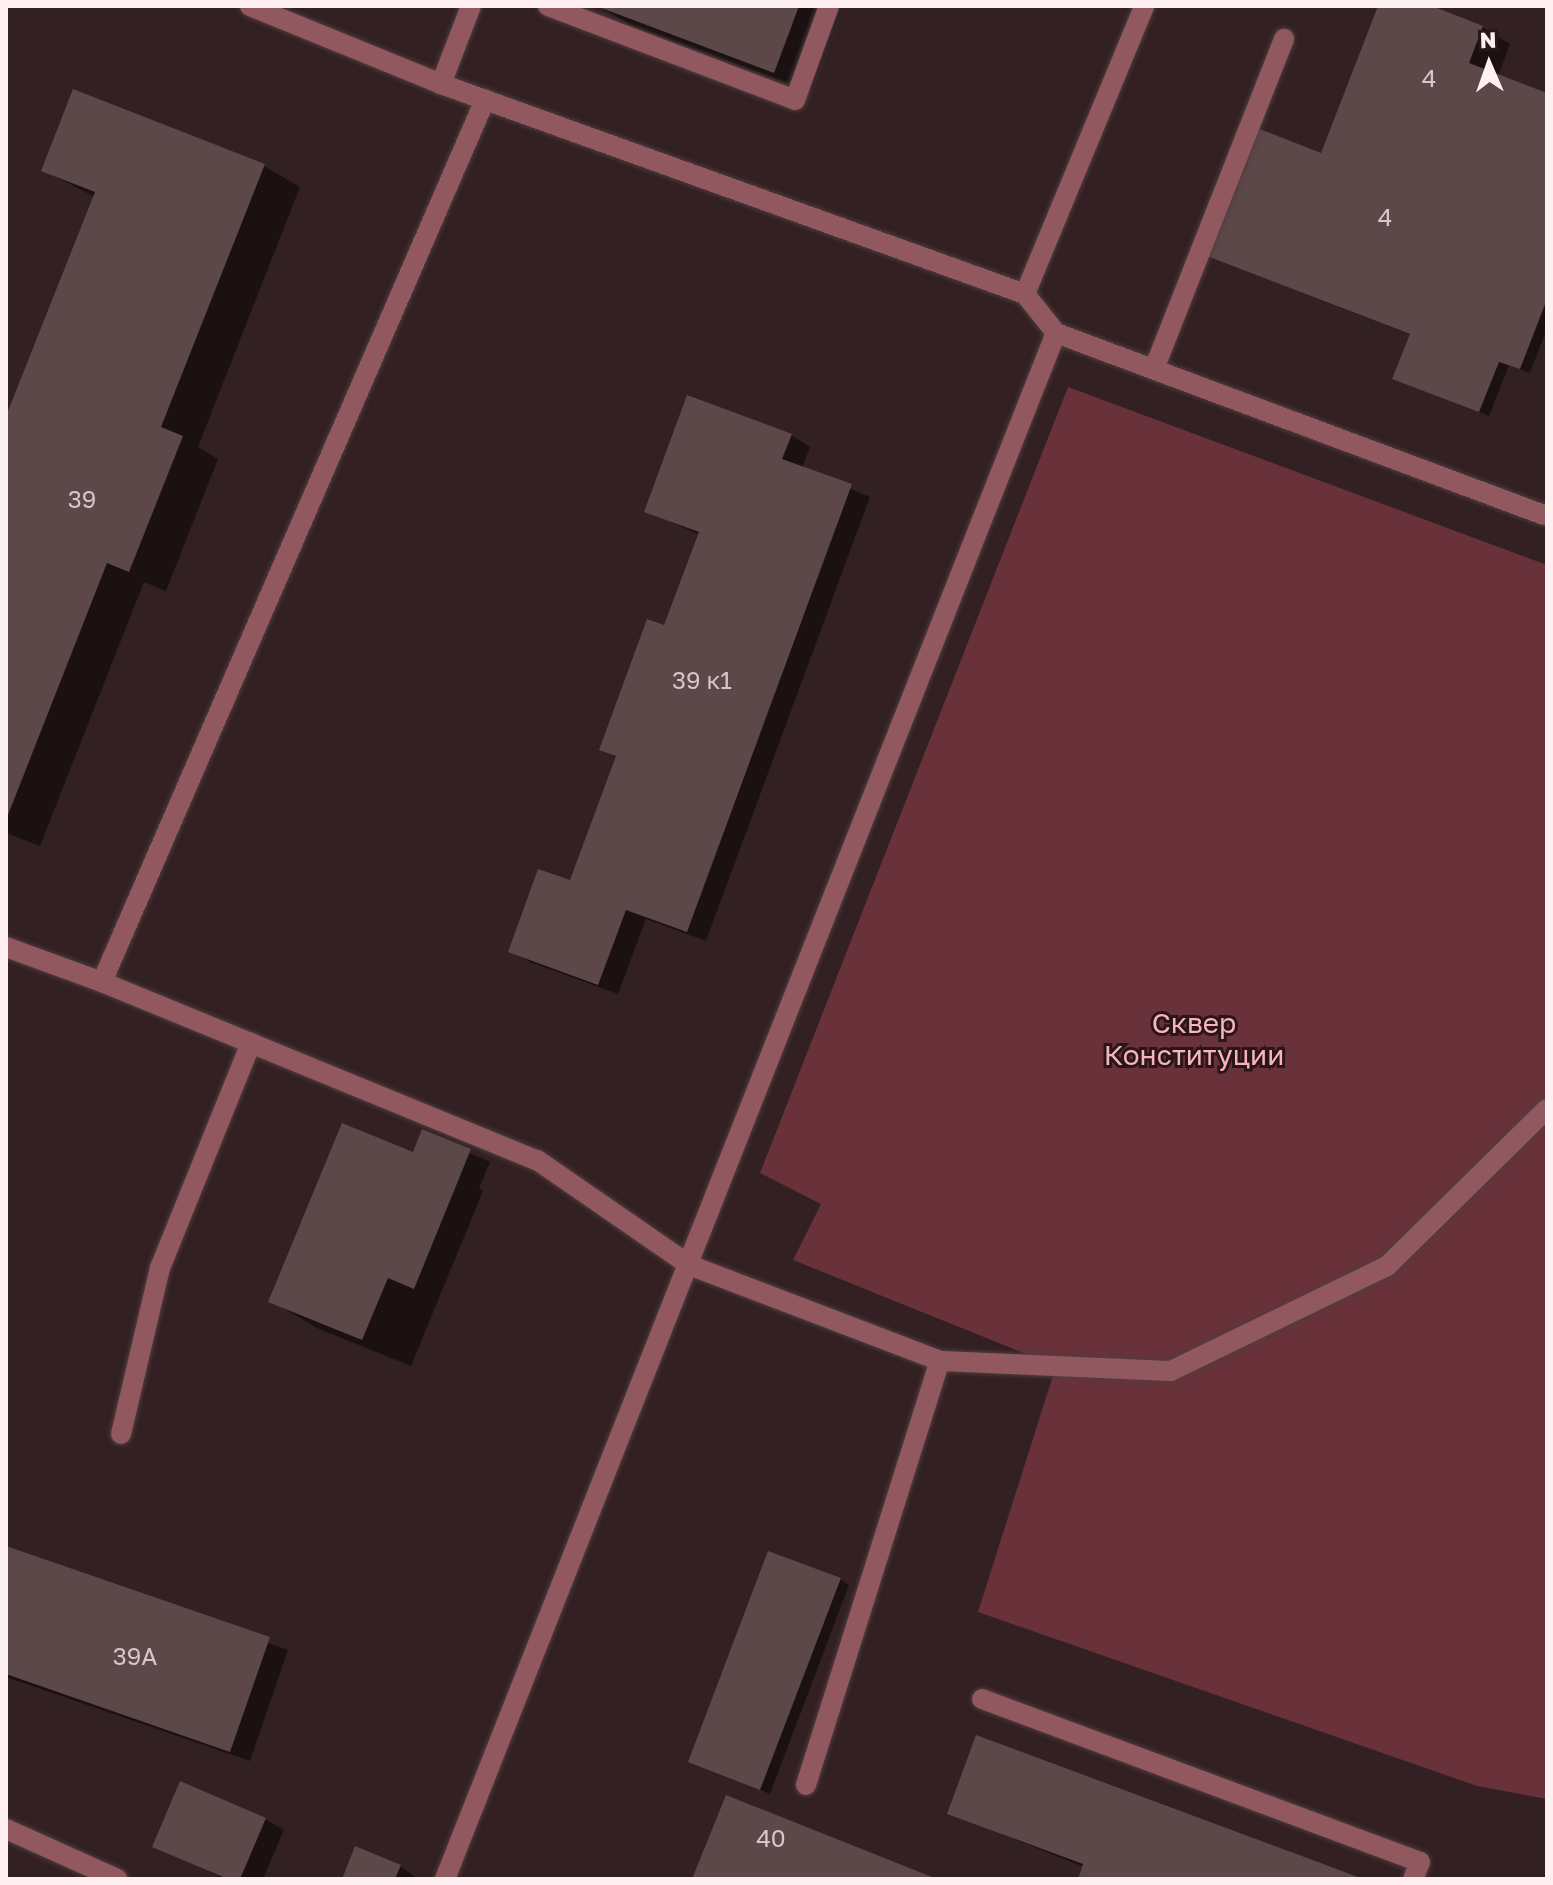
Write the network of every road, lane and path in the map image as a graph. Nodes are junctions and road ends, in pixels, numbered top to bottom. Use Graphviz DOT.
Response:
graph roads {
  1 [pos="250,6"];
  2 [pos="471,6"];
  3 [pos="548,6"];
  4 [pos="829,6"];
  5 [pos="1144,6"];
  6 [pos="1284,39"];
  7 [pos="441,84"];
  8 [pos="485,100"];
  9 [pos="1025,294"];
  10 [pos="1056,333"];
  11 [pos="1154,369"];
  12 [pos="1546,517"];
  13 [pos="6,947"];
  14 [pos="102,982"];
  15 [pos="251,1043"];
  16 [pos="1547,1109"];
  17 [pos="689,1265"];
  18 [pos="940,1361"];
  19 [pos="121,1434"];
  20 [pos="982,1699"];
  21 [pos="806,1785"];
  22 [pos="6,1829"];
  23 [pos="117,1879"];
  24 [pos="445,1879"];
  25 [pos="1413,1879"];
  1 -- 7 [label="street"];
  2 -- 7 [label="street"];
  3 -- 4 [label="street"];
  5 -- 9 [label="street"];
  6 -- 11 [label="street"];
  7 -- 8 [label="street"];
  8 -- 9 [label="street"];
  8 -- 14 [label="street"];
  9 -- 10 [label="street"];
  10 -- 11 [label="street"];
  10 -- 17 [label="street"];
  11 -- 12 [label="street"];
  13 -- 14 [label="street"];
  14 -- 15 [label="street"];
  15 -- 17 [label="street"];
  15 -- 19 [label="street"];
  16 -- 18 [label="street"];
  17 -- 18 [label="street"];
  17 -- 24 [label="street"];
  18 -- 21 [label="street"];
  20 -- 25 [label="street"];
  22 -- 23 [label="street"];
}
